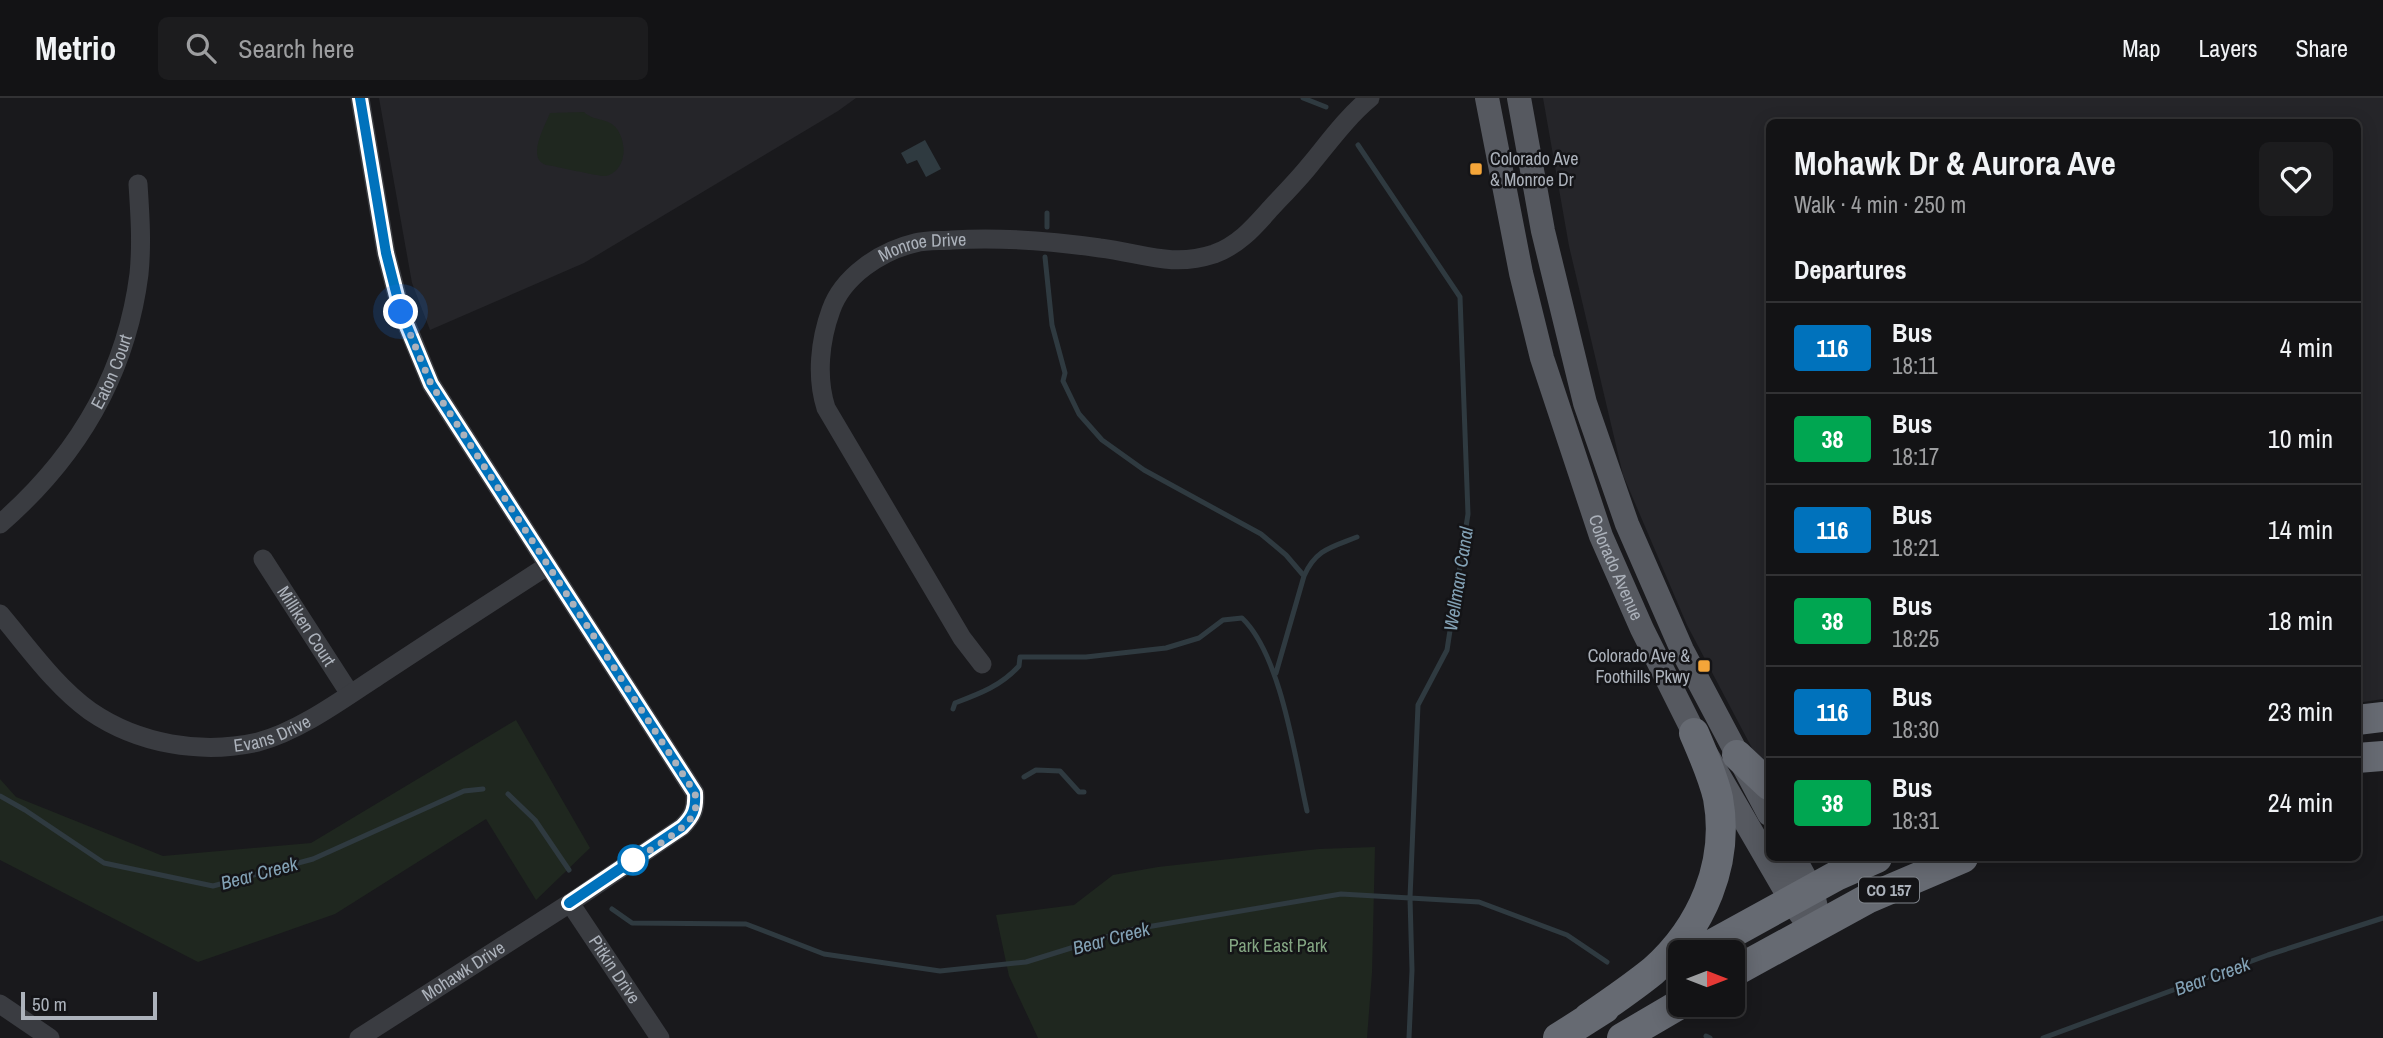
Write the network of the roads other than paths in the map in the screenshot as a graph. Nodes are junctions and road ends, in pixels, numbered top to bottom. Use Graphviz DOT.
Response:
graph roads {
  1 [pos="360,98"];
  2 [pos="1370,98"];
  3 [pos="1488,98"];
  4 [pos="1534,98"];
  5 [pos="1522,110"];
  6 [pos="138,184"];
  7 [pos="0,524"];
  8 [pos="263,559"];
  9 [pos="547,566"];
  10 [pos="0,614"];
  11 [pos="982,664"];
  12 [pos="350,694"];
  13 [pos="2383,717"];
  14 [pos="2361,720"];
  15 [pos="1694,733"];
  16 [pos="1737,755"];
  17 [pos="2383,756"];
  18 [pos="2361,758"];
  19 [pos="1766,782"];
  20 [pos="1766,808"];
  21 [pos="1766,842"];
  22 [pos="1779,861"];
  23 [pos="1795,861"];
  24 [pos="1871,861"];
  25 [pos="1956,861"];
  26 [pos="1801,895"];
  27 [pos="569,903"];
  28 [pos="1816,926"];
  29 [pos="1720,940"];
  30 [pos="1745,966"];
  31 [pos="1668,969"];
  32 [pos="0,1004"];
  33 [pos="1668,1011"];
  34 [pos="1588,1018"];
  35 [pos="50,1038"];
  36 [pos="359,1038"];
  37 [pos="660,1038"];
  38 [pos="1558,1038"];
  39 [pos="1622,1038"];
  1 -- 9 [label="street, Mohawk Drive"];
  2 -- 11 [label="street, Monroe Drive"];
  3 -- 15 [label="main road, Colorado Avenue"];
  4 -- 5 [label="main road"];
  5 -- 16 [label="main road, Colorado Avenue"];
  6 -- 7 [label="street, Eaton Court"];
  8 -- 12 [label="street, Milliken Court"];
  9 -- 12 [label="street, Evans Drive"];
  9 -- 27 [label="street, Mohawk Drive"];
  10 -- 12 [label="street, Evans Drive"];
  13 -- 14 [label="highway"];
  15 -- 21 [label="main road, Colorado Avenue"];
  15 -- 34 [label="highway"];
  16 -- 19 [label="highway"];
  16 -- 20 [label="main road, Colorado Avenue"];
  17 -- 18 [label="highway"];
  22 -- 26 [label="main road, Colorado Avenue"];
  23 -- 26 [label="main road, Colorado Avenue"];
  24 -- 26 [label="highway, CO 157"];
  25 -- 28 [label="highway, CO 157"];
  26 -- 28 [label="main road, Colorado Avenue"];
  26 -- 29 [label="highway, CO 157"];
  27 -- 36 [label="street, Mohawk Drive"];
  27 -- 37 [label="street, Pitkin Drive"];
  28 -- 30 [label="highway, CO 157"];
  31 -- 34 [label="highway"];
  32 -- 35 [label="street"];
  33 -- 39 [label="highway"];
  34 -- 38 [label="highway"];
}
